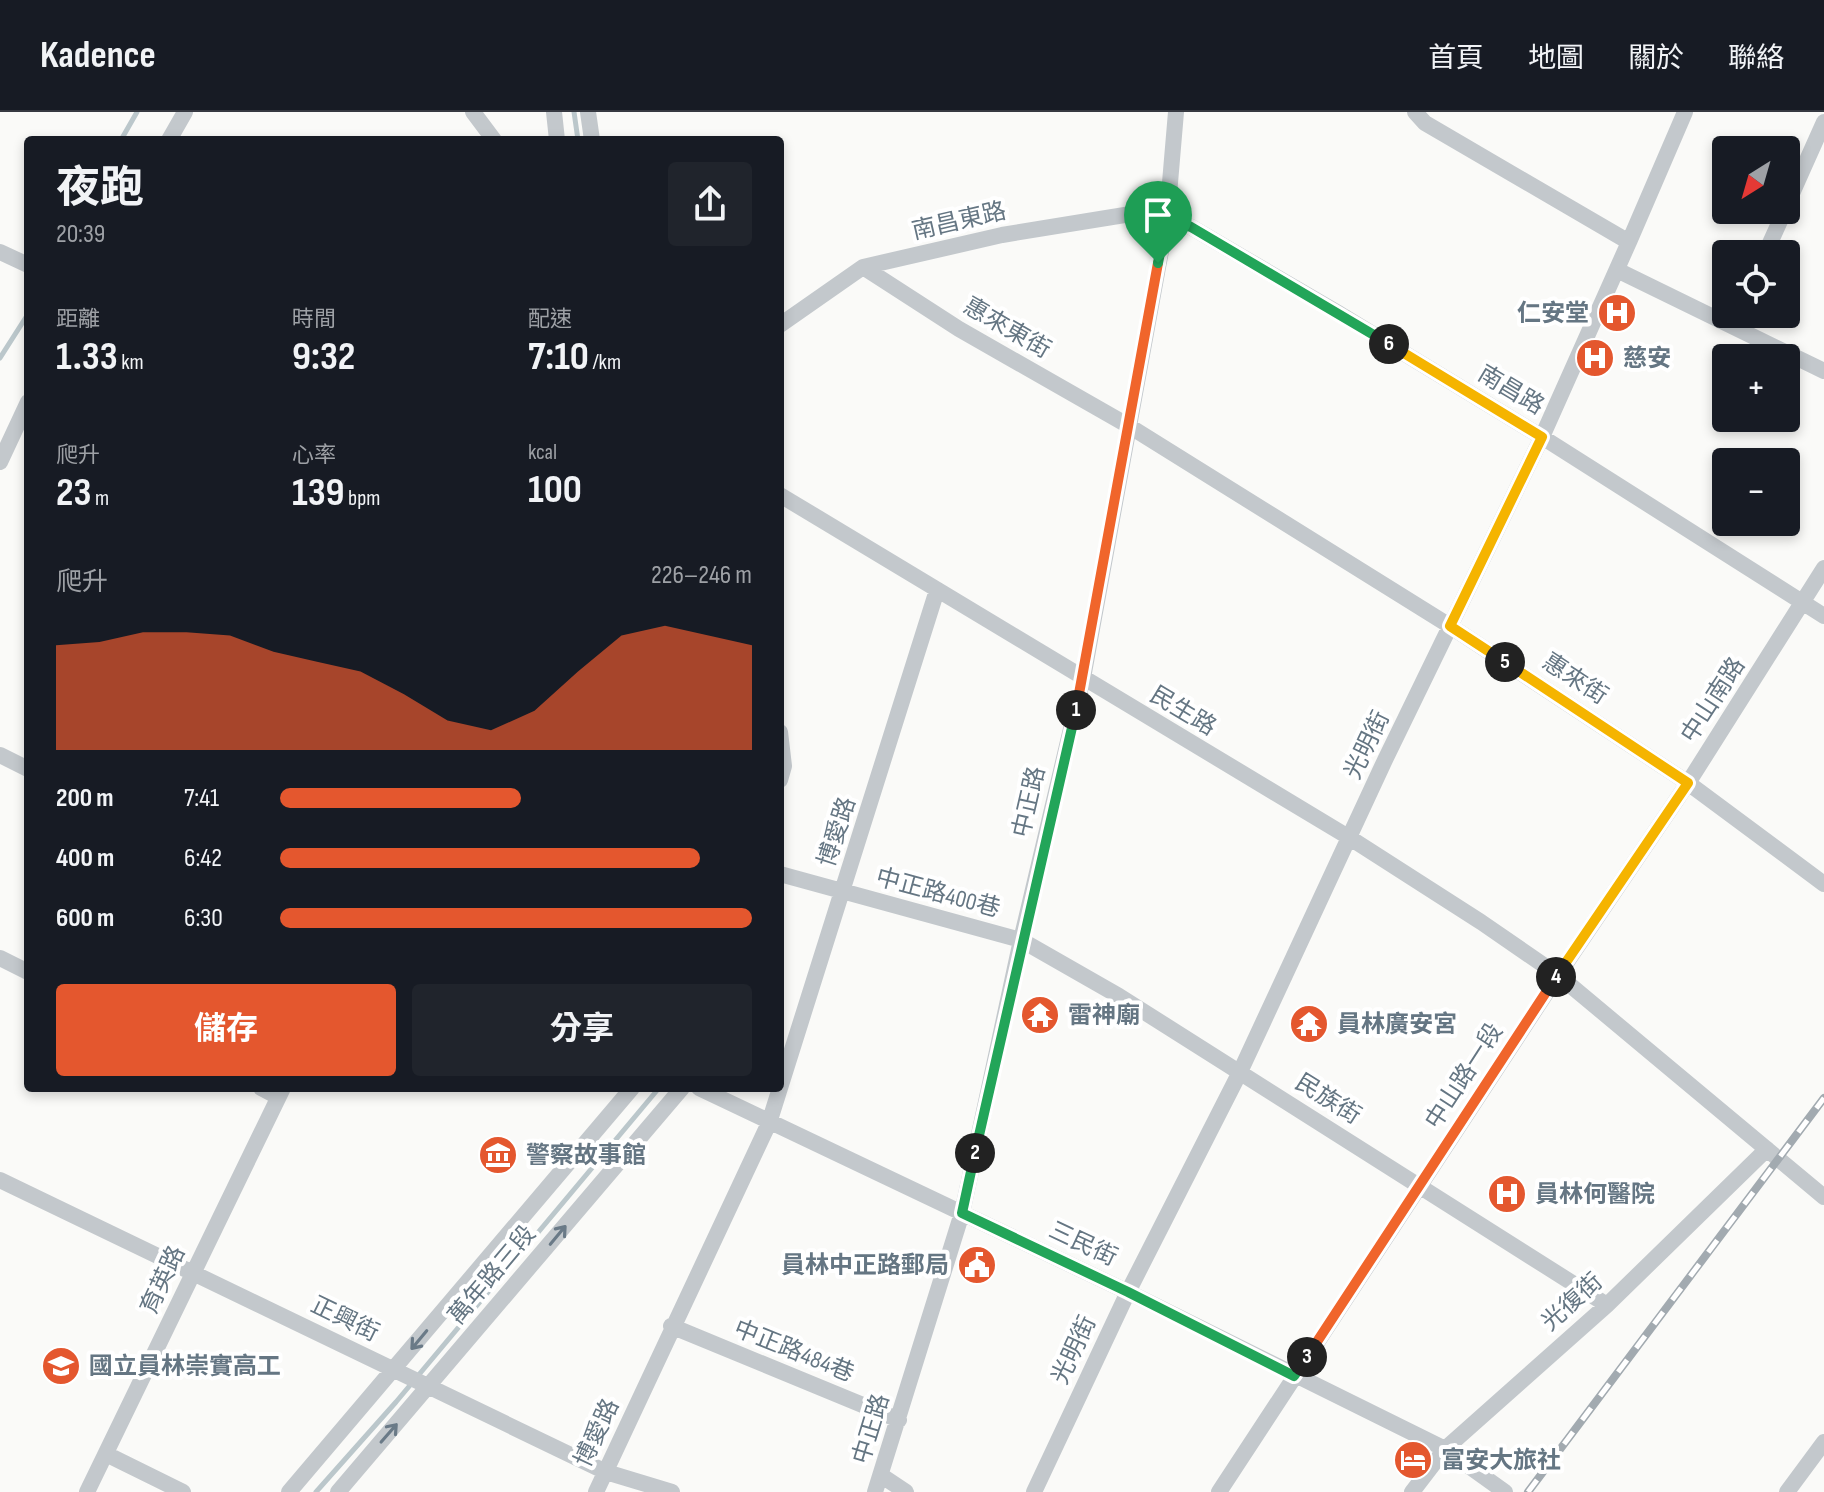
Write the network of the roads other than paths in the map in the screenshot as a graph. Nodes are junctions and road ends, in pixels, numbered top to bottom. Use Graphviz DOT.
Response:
graph roads {
  1 [pos="473,112"];
  2 [pos="554,112"];
  3 [pos="588,112"];
  4 [pos="1176,112"];
  5 [pos="1415,112"];
  6 [pos="1685,112"];
  7 [pos="179,115"];
  8 [pos="1824,122"];
  9 [pos="171,136"];
  10 [pos="491,136"];
  11 [pos="557,136"];
  12 [pos="591,136"];
  13 [pos="1800,175"];
  14 [pos="1167,218"];
  15 [pos="1629,242"];
  16 [pos="0,252"];
  17 [pos="24,263"];
  18 [pos="863,267"];
  19 [pos="1617,270"];
  20 [pos="1712,310"];
  21 [pos="784,322"];
  22 [pos="1749,328"];
  23 [pos="1823,370"];
  24 [pos="24,411"];
  25 [pos="1129,426"];
  26 [pos="1542,437"];
  27 [pos="0,462"];
  28 [pos="784,497"];
  29 [pos="1824,568"];
  30 [pos="937,590"];
  31 [pos="1803,602"];
  32 [pos="1824,616"];
  33 [pos="1450,626"];
  34 [pos="1083,678"];
  35 [pos="0,755"];
  36 [pos="24,767"];
  37 [pos="1688,783"];
  38 [pos="1350,838"];
  39 [pos="784,875"];
  40 [pos="1824,884"];
  41 [pos="843,892"];
  42 [pos="1021,940"];
  43 [pos="0,958"];
  44 [pos="24,970"];
  45 [pos="1558,975"];
  46 [pos="1240,1072"];
  47 [pos="784,1076"];
  48 [pos="280,1092"];
  49 [pos="629,1092"];
  50 [pos="679,1092"];
  51 [pos="707,1092"];
  52 [pos="779,1092"];
  53 [pos="769,1123"];
  54 [pos="1767,1149"];
  55 [pos="0,1180"];
  56 [pos="1422,1186"];
  57 [pos="1824,1197"];
  58 [pos="962,1213"];
  59 [pos="194,1273"];
  60 [pos="1128,1292"];
  61 [pos="1607,1305"];
  62 [pos="671,1326"];
  63 [pos="394,1370"];
  64 [pos="1294,1376"];
  65 [pos="427,1388"];
  66 [pos="899,1420"];
  67 [pos="1824,1442"];
  68 [pos="1445,1449"];
  69 [pos="106,1454"];
  70 [pos="606,1472"];
  71 [pos="879,1484"];
  72 [pos="87,1492"];
  73 [pos="183,1492"];
  74 [pos="289,1492"];
  75 [pos="338,1492"];
  76 [pos="596,1492"];
  77 [pos="672,1492"];
  78 [pos="906,1492"];
  79 [pos="1034,1492"];
  80 [pos="1219,1492"];
  81 [pos="1412,1492"];
  82 [pos="1505,1492"];
  83 [pos="1787,1492"];
  1 -- 10 [label="street"];
  2 -- 11 [label="street"];
  3 -- 12 [label="street"];
  4 -- 14 [label="street, 中正路"];
  5 -- 15 [label="street"];
  6 -- 15 [label="street, 光明街"];
  7 -- 9 [label="street"];
  8 -- 13 [label="street"];
  14 -- 18 [label="street, 南昌東路"];
  14 -- 25 [label="street, 中正路"];
  14 -- 26 [label="street, 南昌路"];
  15 -- 19 [label="street, 光明街"];
  16 -- 17 [label="street"];
  18 -- 21 [label="street, 南昌東路"];
  18 -- 25 [label="street, 惠來東街"];
  19 -- 20 [label="street"];
  19 -- 26 [label="street, 光明街"];
  22 -- 23 [label="street"];
  24 -- 27 [label="street"];
  25 -- 33 [label="street, 惠來街"];
  25 -- 34 [label="street, 中正路"];
  26 -- 31 [label="street, 南昌路"];
  26 -- 33 [label="street, 光明街"];
  28 -- 30 [label="street, 民生路"];
  29 -- 31 [label="street, 中山南路"];
  30 -- 34 [label="street, 民生路"];
  30 -- 41 [label="street, 博愛路"];
  31 -- 32 [label="street, 南昌路"];
  31 -- 37 [label="street, 中山南路"];
  33 -- 37 [label="street, 惠來街"];
  33 -- 38 [label="street, 光明街"];
  34 -- 38 [label="street, 民生路"];
  34 -- 42 [label="street, 中正路"];
  35 -- 36 [label="street"];
  37 -- 40 [label="street, 惠來街"];
  37 -- 45 [label="street, 中山南路"];
  38 -- 45 [label="street, 民生路"];
  38 -- 46 [label="street, 光明街"];
  39 -- 41 [label="street, 中正路400巷"];
  41 -- 42 [label="street, 中正路400巷"];
  41 -- 47 [label="street, 博愛路"];
  42 -- 46 [label="street, 民族街"];
  42 -- 58 [label="street, 中正路"];
  43 -- 44 [label="street"];
  45 -- 54 [label="street"];
  45 -- 56 [label="street, 中山路一段"];
  46 -- 56 [label="street, 民族街"];
  46 -- 60 [label="street, 光明街"];
  48 -- 59 [label="street, 育英路"];
  49 -- 63 [label="street, 萬年路三段, one-way"];
  65 -- 50 [label="street, 萬年路三段, one-way"];
  51 -- 53 [label="street, 三民街"];
  52 -- 53 [label="street, 博愛路"];
  53 -- 58 [label="street, 三民街"];
  53 -- 62 [label="street, 博愛路"];
  54 -- 57 [label="street"];
  54 -- 61 [label="street, 光復街"];
  55 -- 59 [label="street, 正興街"];
  56 -- 61 [label="street, 民族街"];
  56 -- 64 [label="street, 中山路一段"];
  58 -- 60 [label="street, 三民街"];
  58 -- 66 [label="street, 中正路"];
  59 -- 63 [label="street, 正興街"];
  59 -- 69 [label="street, 育英路"];
  60 -- 64 [label="street, 三民街"];
  60 -- 79 [label="street, 光明街"];
  61 -- 68 [label="street, 光復街"];
  62 -- 66 [label="street, 中正路484巷"];
  62 -- 70 [label="street, 博愛路"];
  63 -- 65 [label="street, 正興街"];
  63 -- 74 [label="street, 萬年路三段"];
  64 -- 68 [label="street, 三民街"];
  64 -- 80 [label="street, 中山路一段"];
  65 -- 70 [label="street, 正興街"];
  75 -- 65 [label="street, 萬年路三段, one-way"];
  66 -- 71 [label="street, 中正路"];
  67 -- 83 [label="street"];
  68 -- 81 [label="street, 光復街"];
  68 -- 82 [label="street, 三民街"];
  69 -- 72 [label="street, 育英路"];
  69 -- 73 [label="street"];
  70 -- 76 [label="street, 博愛路"];
  70 -- 77 [label="street, 正興街"];
  71 -- 78 [label="street"];
}
